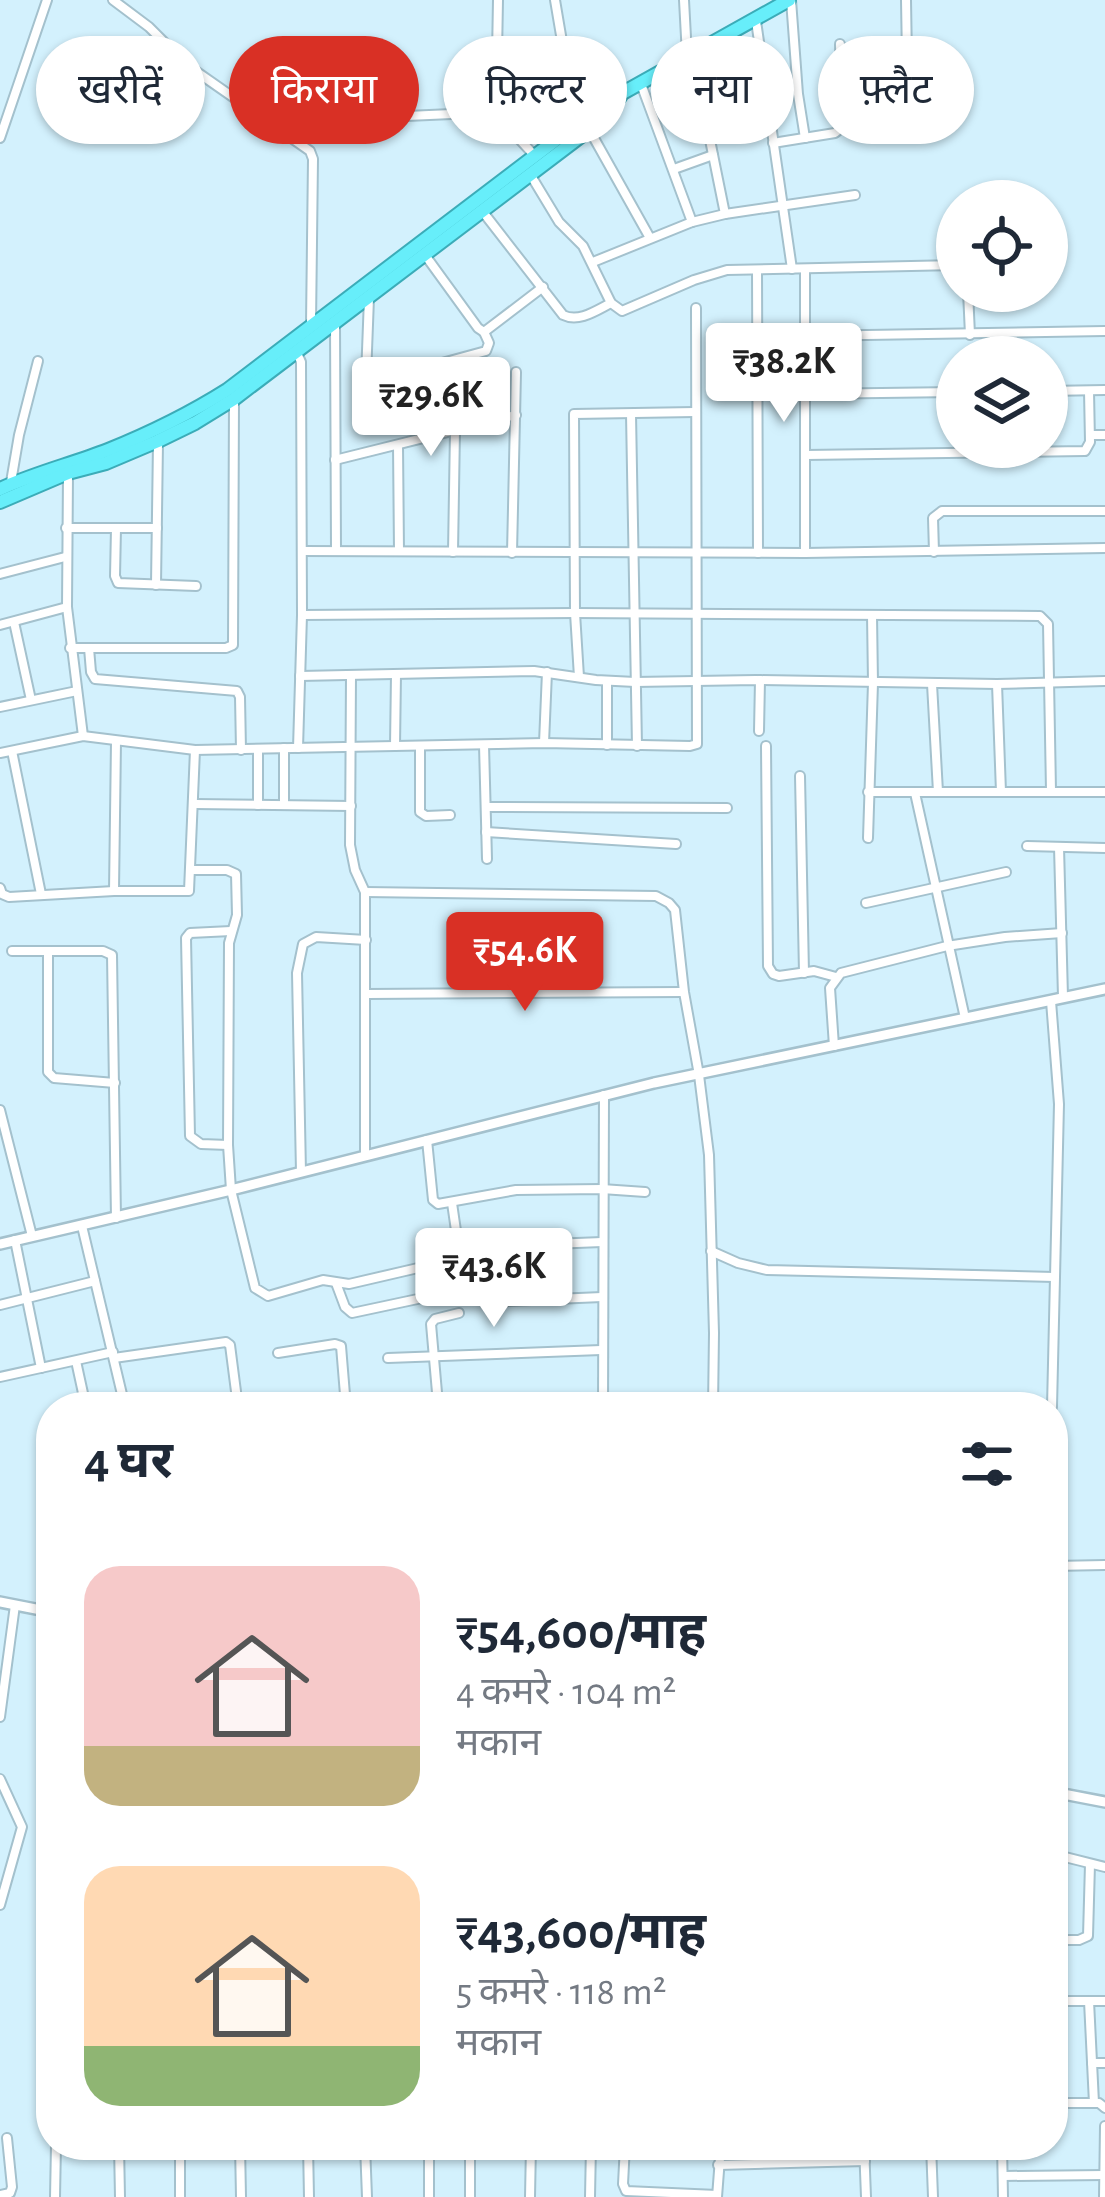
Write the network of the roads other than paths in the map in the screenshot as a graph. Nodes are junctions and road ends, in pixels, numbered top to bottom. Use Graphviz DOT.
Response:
graph roads {
  1 [pos="47,0"];
  2 [pos="113,0"];
  3 [pos="497,0"];
  4 [pos="555,0"];
  5 [pos="684,0"];
  6 [pos="790,0"];
  7 [pos="906,0"];
  8 [pos="755,19"];
  9 [pos="497,36"];
  10 [pos="561,36"];
  11 [pos="686,36"];
  12 [pos="724,36"];
  13 [pos="757,36"];
  14 [pos="907,36"];
  15 [pos="651,78"];
  16 [pos="641,84"];
  17 [pos="627,92"];
  18 [pos="818,136"];
  19 [pos="0,137"];
  20 [pos="806,138"];
  21 [pos="794,140"];
  22 [pos="524,144"];
  23 [pos="555,144"];
  24 [pos="564,144"];
  25 [pos="593,144"];
  26 [pos="711,144"];
  27 [pos="773,144"];
  28 [pos="713,155"];
  29 [pos="535,156"];
  30 [pos="674,170"];
  31 [pos="530,174"];
  32 [pos="855,195"];
  33 [pos="478,206"];
  34 [pos="782,206"];
  35 [pos="724,214"];
  36 [pos="692,222"];
  37 [pos="651,238"];
  38 [pos="424,254"];
  39 [pos="593,262"];
  40 [pos="936,266"];
  41 [pos="757,269"];
  42 [pos="792,269"];
  43 [pos="805,269"];
  44 [pos="543,287"];
  45 [pos="370,294"];
  46 [pos="611,303"];
  47 [pos="696,308"];
  48 [pos="969,312"];
  49 [pos="335,321"];
  50 [pos="311,325"];
  51 [pos="1105,331"];
  52 [pos="484,332"];
  53 [pos="970,334"];
  54 [pos="806,336"];
  55 [pos="292,346"];
  56 [pos="38,361"];
  57 [pos="516,372"];
  58 [pos="1105,390"];
  59 [pos="1068,391"];
  60 [pos="1089,391"];
  61 [pos="936,392"];
  62 [pos="806,394"];
  63 [pos="234,399"];
  64 [pos="695,412"];
  65 [pos="631,414"];
  66 [pos="516,415"];
  67 [pos="455,430"];
  68 [pos="1090,435"];
  69 [pos="1105,435"];
  70 [pos="158,441"];
  71 [pos="398,445"];
  72 [pos="936,451"];
  73 [pos="1068,452"];
  74 [pos="806,455"];
  75 [pos="335,460"];
  76 [pos="68,473"];
  77 [pos="5,487"];
  78 [pos="0,502"];
  79 [pos="1105,512"];
  80 [pos="66,528"];
  81 [pos="116,528"];
  82 [pos="157,529"];
  83 [pos="1105,548"];
  84 [pos="302,551"];
  85 [pos="336,551"];
  86 [pos="399,552"];
  87 [pos="934,552"];
  88 [pos="453,553"];
  89 [pos="512,553"];
  90 [pos="695,553"];
  91 [pos="758,553"];
  92 [pos="805,553"];
  93 [pos="576,554"];
  94 [pos="632,554"];
  95 [pos="65,557"];
  96 [pos="0,574"];
  97 [pos="157,585"];
  98 [pos="196,586"];
  99 [pos="67,607"];
  100 [pos="575,613"];
  101 [pos="302,614"];
  102 [pos="635,614"];
  103 [pos="695,615"];
  104 [pos="872,616"];
  105 [pos="14,622"];
  106 [pos="0,625"];
  107 [pos="70,648"];
  108 [pos="88,648"];
  109 [pos="547,672"];
  110 [pos="396,674"];
  111 [pos="351,675"];
  112 [pos="300,676"];
  113 [pos="579,676"];
  114 [pos="607,680"];
  115 [pos="697,680"];
  116 [pos="760,680"];
  117 [pos="1105,681"];
  118 [pos="635,682"];
  119 [pos="873,683"];
  120 [pos="1050,683"];
  121 [pos="932,684"];
  122 [pos="997,684"];
  123 [pos="76,691"];
  124 [pos="31,700"];
  125 [pos="0,707"];
  126 [pos="759,730"];
  127 [pos="83,736"];
  128 [pos="116,741"];
  129 [pos="544,743"];
  130 [pos="484,745"];
  131 [pos="607,745"];
  132 [pos="395,746"];
  133 [pos="420,746"];
  134 [pos="637,746"];
  135 [pos="766,746"];
  136 [pos="352,747"];
  137 [pos="284,748"];
  138 [pos="298,748"];
  139 [pos="258,749"];
  140 [pos="241,750"];
  141 [pos="12,751"];
  142 [pos="195,751"];
  143 [pos="0,753"];
  144 [pos="800,776"];
  145 [pos="1051,791"];
  146 [pos="938,792"];
  147 [pos="1001,792"];
  148 [pos="1105,792"];
  149 [pos="868,793"];
  150 [pos="915,793"];
  151 [pos="195,804"];
  152 [pos="258,805"];
  153 [pos="284,805"];
  154 [pos="351,806"];
  155 [pos="486,807"];
  156 [pos="727,808"];
  157 [pos="450,815"];
  158 [pos="486,832"];
  159 [pos="868,838"];
  160 [pos="676,844"];
  161 [pos="1027,846"];
  162 [pos="1059,847"];
  163 [pos="1105,848"];
  164 [pos="487,859"];
  165 [pos="192,869"];
  166 [pos="1006,872"];
  167 [pos="936,887"];
  168 [pos="0,888"];
  169 [pos="114,891"];
  170 [pos="365,892"];
  171 [pos="41,894"];
  172 [pos="866,902"];
  173 [pos="231,931"];
  174 [pos="1062,933"];
  175 [pos="366,940"];
  176 [pos="947,946"];
  177 [pos="12,951"];
  178 [pos="48,951"];
  179 [pos="804,973"];
  180 [pos="836,977"];
  181 [pos="1105,989"];
  182 [pos="684,992"];
  183 [pos="367,994"];
  184 [pos="1064,998"];
  185 [pos="1051,1001"];
  186 [pos="965,1018"];
  187 [pos="834,1047"];
  188 [pos="699,1076"];
  189 [pos="115,1082"];
  190 [pos="604,1095"];
  191 [pos="0,1110"];
  192 [pos="427,1140"];
  193 [pos="228,1145"];
  194 [pos="365,1156"];
  195 [pos="301,1172"];
  196 [pos="602,1189"];
  197 [pos="231,1190"];
  198 [pos="645,1192"];
  199 [pos="452,1202"];
  200 [pos="116,1218"];
  201 [pos="82,1226"];
  202 [pos="32,1237"];
  203 [pos="15,1240"];
  204 [pos="602,1242"];
  205 [pos="0,1244"];
  206 [pos="526,1246"];
  207 [pos="711,1250"];
  208 [pos="418,1268"];
  209 [pos="462,1272"];
  210 [pos="1054,1277"];
  211 [pos="95,1281"];
  212 [pos="337,1283"];
  213 [pos="427,1297"];
  214 [pos="602,1297"];
  215 [pos="26,1298"];
  216 [pos="485,1302"];
  217 [pos="0,1305"];
  218 [pos="459,1313"];
  219 [pos="601,1350"];
  220 [pos="278,1353"];
  221 [pos="113,1355"];
  222 [pos="435,1355"];
  223 [pos="388,1358"];
  224 [pos="76,1360"];
  225 [pos="41,1368"];
  226 [pos="0,1377"];
  227 [pos="83,1392"];
  228 [pos="121,1392"];
  229 [pos="236,1392"];
  230 [pos="345,1392"];
  231 [pos="437,1392"];
  232 [pos="603,1392"];
  233 [pos="713,1392"];
  234 [pos="1052,1392"];
  235 [pos="1105,1564"];
  236 [pos="1068,1565"];
  237 [pos="0,1602"];
  238 [pos="15,1605"];
  239 [pos="36,1609"];
  240 [pos="0,1717"];
  241 [pos="0,1779"];
  242 [pos="1068,1795"];
  243 [pos="1105,1802"];
  244 [pos="1068,1858"];
  245 [pos="1090,1864"];
  246 [pos="1105,1867"];
  247 [pos="0,1905"];
  248 [pos="1068,1940"];
  249 [pos="1068,2001"];
  250 [pos="1089,2001"];
  251 [pos="1105,2001"];
  252 [pos="1092,2062"];
  253 [pos="1105,2063"];
  254 [pos="1094,2102"];
  255 [pos="1068,2103"];
  256 [pos="1105,2108"];
  257 [pos="1105,2126"];
  258 [pos="7,2138"];
  259 [pos="56,2160"];
  260 [pos="119,2160"];
  261 [pos="180,2160"];
  262 [pos="240,2160"];
  263 [pos="308,2160"];
  264 [pos="366,2160"];
  265 [pos="429,2160"];
  266 [pos="470,2160"];
  267 [pos="531,2160"];
  268 [pos="591,2160"];
  269 [pos="624,2160"];
  270 [pos="719,2160"];
  271 [pos="932,2160"];
  272 [pos="1003,2160"];
  273 [pos="865,2161"];
  274 [pos="718,2164"];
  275 [pos="1104,2175"];
  276 [pos="1004,2176"];
  277 [pos="0,2195"];
  278 [pos="717,2196"];
  279 [pos="55,2197"];
  280 [pos="120,2197"];
  281 [pos="180,2197"];
  282 [pos="241,2197"];
  283 [pos="308,2197"];
  284 [pos="367,2197"];
  285 [pos="429,2197"];
  286 [pos="470,2197"];
  287 [pos="530,2197"];
  288 [pos="590,2197"];
  289 [pos="866,2197"];
  290 [pos="933,2197"];
  291 [pos="1003,2197"];
  292 [pos="1104,2197"];
  1 -- 19 [label="street"];
  2 -- 50 [label="street"];
  3 -- 9 [label="street"];
  4 -- 10 [label="street"];
  5 -- 11 [label="street"];
  6 -- 8 [label="highway"];
  6 -- 20 [label="street"];
  7 -- 14 [label="street"];
  8 -- 12 [label="highway"];
  8 -- 13 [label="street"];
  15 -- 16 [label="highway"];
  16 -- 17 [label="highway"];
  16 -- 30 [label="street"];
  18 -- 20 [label="street"];
  20 -- 21 [label="street"];
  22 -- 29 [label="street"];
  23 -- 29 [label="highway"];
  24 -- 31 [label="highway"];
  25 -- 37 [label="street"];
  26 -- 28 [label="street"];
  27 -- 34 [label="street"];
  28 -- 30 [label="street"];
  28 -- 35 [label="street"];
  29 -- 33 [label="highway"];
  30 -- 36 [label="street"];
  31 -- 33 [label="highway"];
  31 -- 39 [label="street"];
  32 -- 34 [label="street"];
  33 -- 38 [label="highway"];
  33 -- 44 [label="street"];
  33 -- 50 [label="highway"];
  34 -- 35 [label="street"];
  34 -- 42 [label="street"];
  35 -- 36 [label="street"];
  36 -- 37 [label="street"];
  37 -- 39 [label="street"];
  38 -- 45 [label="highway"];
  38 -- 52 [label="street"];
  39 -- 46 [label="street"];
  40 -- 43 [label="street"];
  41 -- 42 [label="street"];
  41 -- 46 [label="street"];
  41 -- 91 [label="street"];
  42 -- 43 [label="street"];
  43 -- 54 [label="street"];
  44 -- 46 [label="street"];
  44 -- 52 [label="street"];
  45 -- 49 [label="highway"];
  45 -- 52 [label="street"];
  47 -- 64 [label="street"];
  48 -- 53 [label="street"];
  49 -- 55 [label="highway"];
  49 -- 75 [label="street"];
  50 -- 55 [label="highway"];
  51 -- 53 [label="street"];
  53 -- 54 [label="street"];
  54 -- 62 [label="street"];
  55 -- 63 [label="highway"];
  55 -- 77 [label="highway"];
  55 -- 84 [label="street"];
  56 -- 77 [label="street"];
  57 -- 66 [label="street"];
  58 -- 60 [label="street"];
  59 -- 60 [label="street"];
  60 -- 68 [label="street"];
  61 -- 62 [label="street"];
  62 -- 74 [label="street"];
  63 -- 70 [label="highway"];
  63 -- 108 [label="street"];
  64 -- 65 [label="street"];
  64 -- 90 [label="street"];
  65 -- 93 [label="street"];
  65 -- 94 [label="street"];
  66 -- 67 [label="street"];
  66 -- 89 [label="street"];
  67 -- 71 [label="street"];
  67 -- 88 [label="street"];
  68 -- 69 [label="street"];
  68 -- 73 [label="street"];
  70 -- 76 [label="highway"];
  70 -- 82 [label="street"];
  71 -- 75 [label="street"];
  71 -- 86 [label="street"];
  72 -- 74 [label="street"];
  74 -- 92 [label="street"];
  75 -- 85 [label="street"];
  76 -- 78 [label="highway"];
  76 -- 80 [label="street"];
  79 -- 87 [label="street"];
  80 -- 81 [label="street"];
  80 -- 95 [label="street"];
  81 -- 82 [label="street"];
  81 -- 97 [label="street"];
  82 -- 97 [label="street"];
  83 -- 87 [label="street"];
  84 -- 85 [label="street"];
  84 -- 101 [label="street"];
  85 -- 86 [label="street"];
  86 -- 88 [label="street"];
  87 -- 92 [label="street"];
  88 -- 89 [label="street"];
  89 -- 93 [label="street"];
  90 -- 91 [label="street"];
  90 -- 94 [label="street"];
  90 -- 103 [label="street"];
  91 -- 92 [label="street"];
  93 -- 94 [label="street"];
  93 -- 100 [label="street"];
  94 -- 102 [label="street"];
  95 -- 96 [label="street"];
  95 -- 99 [label="street"];
  97 -- 98 [label="street"];
  99 -- 105 [label="street"];
  99 -- 107 [label="street"];
  100 -- 101 [label="street"];
  100 -- 102 [label="street"];
  100 -- 113 [label="street"];
  101 -- 112 [label="street"];
  102 -- 103 [label="street"];
  102 -- 118 [label="street"];
  103 -- 104 [label="street"];
  103 -- 115 [label="street"];
  104 -- 119 [label="street"];
  104 -- 120 [label="street"];
  105 -- 106 [label="street"];
  105 -- 124 [label="street"];
  107 -- 108 [label="street"];
  107 -- 123 [label="street"];
  108 -- 140 [label="street"];
  109 -- 110 [label="street"];
  109 -- 113 [label="street"];
  109 -- 129 [label="street"];
  110 -- 111 [label="street"];
  110 -- 132 [label="street"];
  111 -- 112 [label="street"];
  111 -- 136 [label="street"];
  112 -- 138 [label="street"];
  113 -- 114 [label="street"];
  114 -- 118 [label="street"];
  114 -- 131 [label="street"];
  115 -- 116 [label="street"];
  115 -- 118 [label="street"];
  115 -- 134 [label="street"];
  116 -- 119 [label="street"];
  116 -- 126 [label="street"];
  117 -- 120 [label="street"];
  118 -- 134 [label="street"];
  119 -- 121 [label="street"];
  119 -- 149 [label="street"];
  120 -- 122 [label="street"];
  120 -- 145 [label="street"];
  121 -- 122 [label="street"];
  121 -- 146 [label="street"];
  122 -- 147 [label="street"];
  123 -- 124 [label="street"];
  123 -- 127 [label="street"];
  124 -- 125 [label="street"];
  127 -- 128 [label="street"];
  127 -- 141 [label="street"];
  128 -- 142 [label="street"];
  128 -- 169 [label="street"];
  129 -- 130 [label="street"];
  129 -- 131 [label="street"];
  130 -- 133 [label="street"];
  130 -- 155 [label="street"];
  131 -- 134 [label="street"];
  132 -- 133 [label="street"];
  132 -- 136 [label="street"];
  133 -- 157 [label="street"];
  135 -- 179 [label="street"];
  136 -- 138 [label="street"];
  136 -- 154 [label="street"];
  137 -- 138 [label="street"];
  137 -- 139 [label="street"];
  137 -- 153 [label="street"];
  139 -- 140 [label="street"];
  139 -- 152 [label="street"];
  140 -- 142 [label="street"];
  141 -- 143 [label="street"];
  141 -- 171 [label="street"];
  142 -- 151 [label="street"];
  144 -- 179 [label="street"];
  145 -- 147 [label="street"];
  145 -- 148 [label="street"];
  146 -- 147 [label="street"];
  146 -- 150 [label="street"];
  149 -- 150 [label="street"];
  149 -- 159 [label="street"];
  150 -- 167 [label="street"];
  151 -- 152 [label="street"];
  151 -- 165 [label="street"];
  152 -- 153 [label="street"];
  153 -- 154 [label="street"];
  154 -- 170 [label="street"];
  155 -- 156 [label="street"];
  155 -- 158 [label="street"];
  158 -- 160 [label="street"];
  158 -- 164 [label="street"];
  161 -- 162 [label="street"];
  162 -- 163 [label="street"];
  162 -- 174 [label="street"];
  165 -- 169 [label="street"];
  165 -- 173 [label="street"];
  166 -- 167 [label="street"];
  167 -- 172 [label="street"];
  167 -- 176 [label="street"];
  168 -- 171 [label="street"];
  169 -- 171 [label="street"];
  170 -- 175 [label="street"];
  170 -- 182 [label="street"];
  173 -- 193 [label="street"];
  173 -- 193 [label="street"];
  174 -- 176 [label="street"];
  174 -- 184 [label="street"];
  175 -- 183 [label="street"];
  175 -- 195 [label="street"];
  176 -- 180 [label="street"];
  176 -- 186 [label="street"];
  177 -- 178 [label="street"];
  178 -- 189 [label="street"];
  178 -- 189 [label="street"];
  179 -- 180 [label="street"];
  180 -- 187 [label="street"];
  181 -- 184 [label="street"];
  182 -- 183 [label="street"];
  182 -- 188 [label="street"];
  183 -- 194 [label="street"];
  184 -- 185 [label="street"];
  185 -- 186 [label="street"];
  185 -- 210 [label="street"];
  186 -- 187 [label="street"];
  187 -- 188 [label="street"];
  188 -- 190 [label="street"];
  188 -- 207 [label="street"];
  189 -- 200 [label="street"];
  190 -- 192 [label="street"];
  190 -- 196 [label="street"];
  191 -- 202 [label="street"];
  192 -- 194 [label="street"];
  192 -- 199 [label="street"];
  193 -- 197 [label="street"];
  194 -- 195 [label="street"];
  195 -- 197 [label="street"];
  196 -- 198 [label="street"];
  196 -- 199 [label="street"];
  196 -- 204 [label="street"];
  197 -- 200 [label="street"];
  197 -- 212 [label="street"];
  199 -- 209 [label="street"];
  200 -- 201 [label="street"];
  201 -- 202 [label="street"];
  201 -- 211 [label="street"];
  202 -- 203 [label="street"];
  203 -- 205 [label="street"];
  203 -- 215 [label="street"];
  204 -- 206 [label="street"];
  204 -- 214 [label="street"];
  207 -- 210 [label="street"];
  207 -- 233 [label="street"];
  208 -- 212 [label="street"];
  210 -- 234 [label="street"];
  211 -- 215 [label="street"];
  211 -- 221 [label="street"];
  212 -- 213 [label="street"];
  214 -- 216 [label="street"];
  214 -- 219 [label="street"];
  215 -- 217 [label="street"];
  215 -- 225 [label="street"];
  218 -- 222 [label="street"];
  219 -- 222 [label="street"];
  219 -- 232 [label="street"];
  220 -- 230 [label="street"];
  221 -- 224 [label="street"];
  221 -- 228 [label="street"];
  221 -- 229 [label="street"];
  222 -- 223 [label="street"];
  222 -- 231 [label="street"];
  224 -- 225 [label="street"];
  224 -- 227 [label="street"];
  225 -- 226 [label="street"];
  235 -- 236 [label="street"];
  237 -- 238 [label="street"];
  238 -- 239 [label="street"];
  238 -- 240 [label="street"];
  241 -- 247 [label="street"];
  242 -- 243 [label="street"];
  244 -- 245 [label="street"];
  245 -- 246 [label="street"];
  245 -- 248 [label="street"];
  249 -- 250 [label="street"];
  250 -- 251 [label="street"];
  250 -- 252 [label="street"];
  252 -- 253 [label="street"];
  252 -- 254 [label="street"];
  254 -- 255 [label="street"];
  254 -- 256 [label="street"];
  257 -- 275 [label="street"];
  258 -- 277 [label="street"];
  259 -- 279 [label="street"];
  260 -- 280 [label="street"];
  261 -- 281 [label="street"];
  262 -- 282 [label="street"];
  263 -- 283 [label="street"];
  264 -- 284 [label="street"];
  265 -- 285 [label="street"];
  266 -- 286 [label="street"];
  267 -- 287 [label="street"];
  268 -- 288 [label="street"];
  269 -- 278 [label="street"];
  270 -- 274 [label="street"];
  271 -- 290 [label="street"];
  272 -- 276 [label="street"];
  273 -- 274 [label="street"];
  273 -- 289 [label="street"];
  274 -- 278 [label="street"];
  275 -- 276 [label="street"];
  275 -- 292 [label="street"];
  276 -- 291 [label="street"];
}
